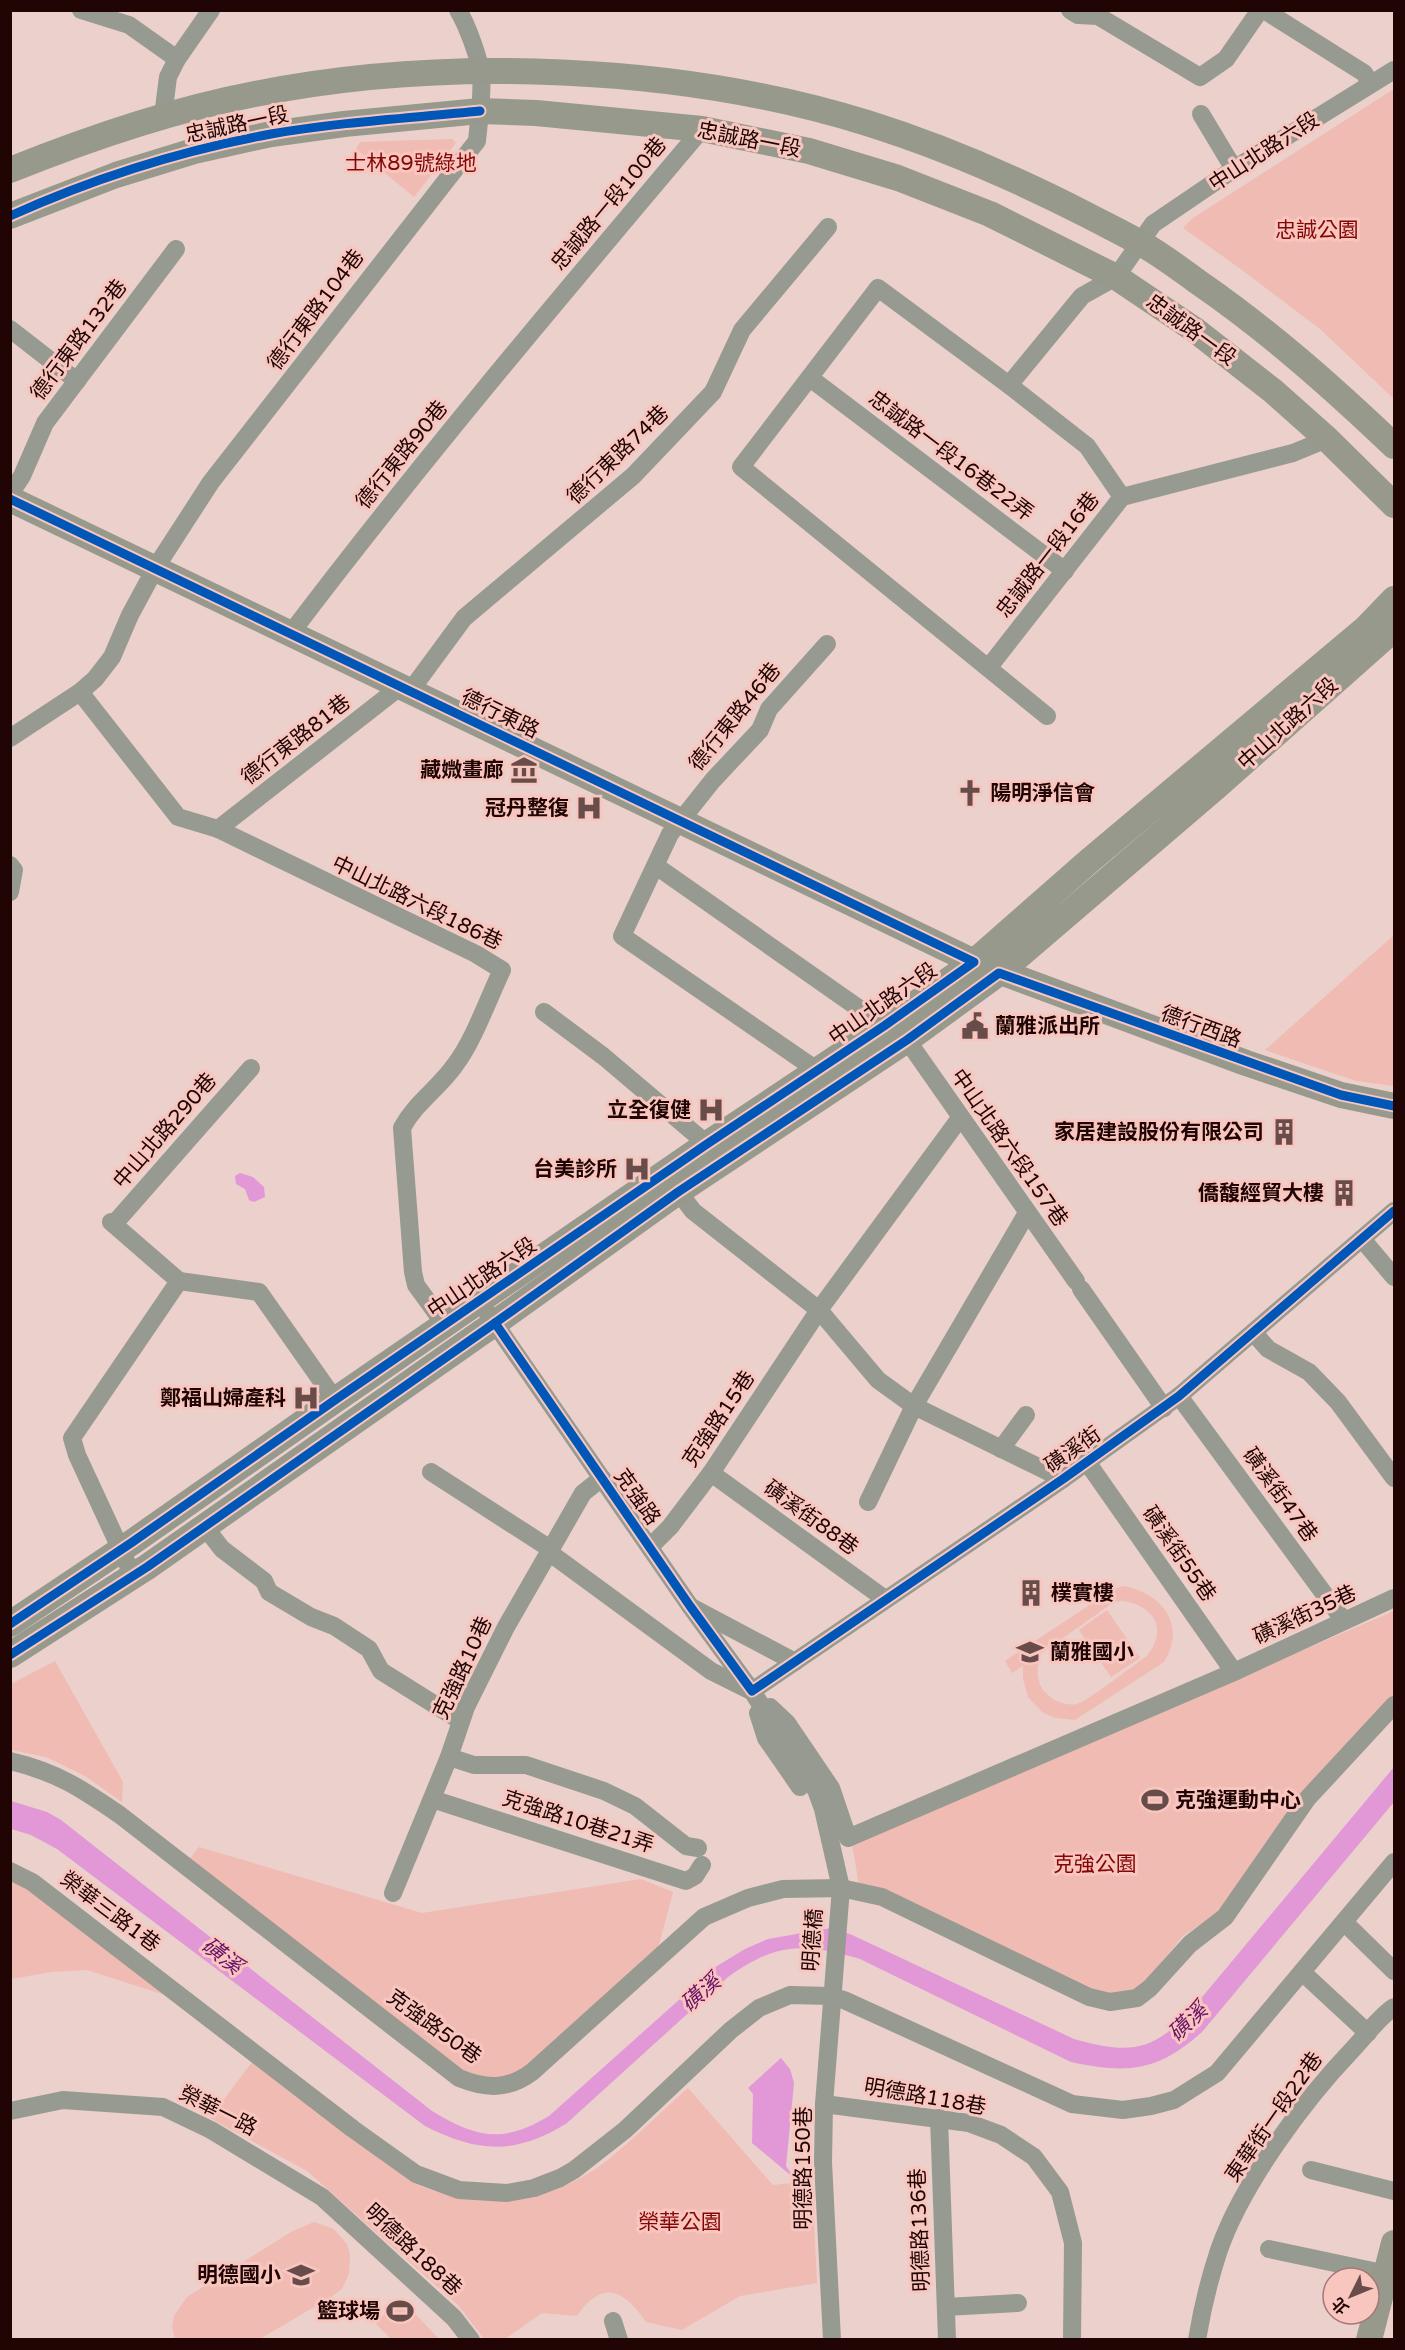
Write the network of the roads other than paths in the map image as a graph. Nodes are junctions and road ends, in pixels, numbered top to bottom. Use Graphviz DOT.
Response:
graph roads {
  1 [pos="81,10"];
  2 [pos="211,10"];
  3 [pos="458,10"];
  4 [pos="1070,10"];
  5 [pos="1266,11"];
  6 [pos="177,59"];
  7 [pos="1395,70"];
  8 [pos="480,72"];
  9 [pos="1371,84"];
  10 [pos="480,111"];
  11 [pos="1201,114"];
  12 [pos="163,116"];
  13 [pos="702,129"];
  14 [pos="1234,169"];
  15 [pos="10,170"];
  16 [pos="10,216"];
  17 [pos="828,227"];
  18 [pos="1142,243"];
  19 [pos="176,249"];
  20 [pos="1116,277"];
  21 [pos="551,309"];
  22 [pos="10,329"];
  23 [pos="810,378"];
  24 [pos="77,381"];
  25 [pos="1009,385"];
  26 [pos="1327,439"];
  27 [pos="1395,446"];
  28 [pos="10,496"];
  29 [pos="1122,497"];
  30 [pos="1395,505"];
  31 [pos="156,567"];
  32 [pos="1065,571"];
  33 [pos="1395,599"];
  34 [pos="1395,629"];
  35 [pos="291,633"];
  36 [pos="827,644"];
  37 [pos="989,667"];
  38 [pos="406,688"];
  39 [pos="80,692"];
  40 [pos="1047,716"];
  41 [pos="10,738"];
  42 [pos="680,821"];
  43 [pos="218,828"];
  44 [pos="10,865"];
  45 [pos="656,866"];
  46 [pos="10,892"];
  47 [pos="974,962"];
  48 [pos="999,973"];
  49 [pos="544,1012"];
  50 [pos="884,1026"];
  51 [pos="907,1040"];
  52 [pos="251,1068"];
  53 [pos="819,1071"];
  54 [pos="1395,1106"];
  55 [pos="960,1118"];
  56 [pos="707,1144"];
  57 [pos="672,1182"];
  58 [pos="1395,1211"];
  59 [pos="1027,1213"];
  60 [pos="1362,1239"];
  61 [pos="1395,1277"];
  62 [pos="179,1281"];
  63 [pos="480,1302"];
  64 [pos="819,1310"];
  65 [pos="495,1323"];
  66 [pos="445,1325"];
  67 [pos="1254,1333"];
  68 [pos="1179,1396"];
  69 [pos="335,1400"];
  70 [pos="914,1406"];
  71 [pos="1164,1408"];
  72 [pos="1026,1415"];
  73 [pos="1001,1449"];
  74 [pos="1087,1462"];
  75 [pos="431,1472"];
  76 [pos="711,1473"];
  77 [pos="602,1478"];
  78 [pos="1395,1478"];
  79 [pos="1063,1479"];
  80 [pos="868,1502"];
  81 [pos="204,1526"];
  82 [pos="650,1547"];
  83 [pos="121,1550"];
  84 [pos="551,1551"];
  85 [pos="134,1576"];
  86 [pos="1395,1598"];
  87 [pos="885,1599"];
  88 [pos="690,1606"];
  89 [pos="1344,1621"];
  90 [pos="10,1624"];
  91 [pos="10,1655"];
  92 [pos="795,1662"];
  93 [pos="1234,1672"];
  94 [pos="752,1691"];
  95 [pos="1395,1705"];
  96 [pos="461,1721"];
  97 [pos="449,1757"];
  98 [pos="10,1761"];
  99 [pos="432,1799"];
  100 [pos="824,1856"];
  101 [pos="1395,1862"];
  102 [pos="10,1871"];
  103 [pos="841,1888"];
  104 [pos="393,1893"];
  105 [pos="1344,1922"];
  106 [pos="1395,1971"];
  107 [pos="1302,1972"];
  108 [pos="831,1996"];
  109 [pos="1395,2007"];
  110 [pos="1368,2033"];
  111 [pos="824,2104"];
  112 [pos="10,2111"];
  113 [pos="939,2118"];
  114 [pos="1311,2170"];
  115 [pos="1395,2191"];
  116 [pos="322,2197"];
  117 [pos="1395,2243"];
  118 [pos="1269,2249"];
  119 [pos="1387,2274"];
  120 [pos="1018,2303"];
  121 [pos="946,2307"];
  122 [pos="613,2322"];
  123 [pos="471,2340"];
  124 [pos="619,2340"];
  125 [pos="832,2340"];
  126 [pos="947,2340"];
  127 [pos="1072,2340"];
  128 [pos="1197,2340"];
  129 [pos="1369,2340"];
  1 -- 6 [label="street"];
  2 -- 6 [label="street"];
  3 -- 8 [label="street, 德行東路104巷"];
  4 -- 5 [label="street"];
  5 -- 9 [label="street"];
  6 -- 12 [label="street"];
  7 -- 9 [label="street, 中山北路六段"];
  8 -- 10 [label="street, 德行東路104巷"];
  8 -- 12 [label="street, 忠誠路一段"];
  8 -- 18 [label="street, 忠誠路一段"];
  9 -- 14 [label="street, 中山北路六段"];
  10 -- 13 [label="street, 忠誠路一段"];
  10 -- 16 [label="street, 忠誠路一段"];
  10 -- 31 [label="street, 德行東路104巷"];
  11 -- 14 [label="street"];
  12 -- 15 [label="street, 忠誠路一段"];
  13 -- 20 [label="street, 忠誠路一段"];
  13 -- 21 [label="street, 忠誠路一段100巷"];
  14 -- 18 [label="street, 中山北路六段"];
  17 -- 38 [label="street, 德行東路74巷"];
  18 -- 20 [label="street, 中山北路六段"];
  18 -- 27 [label="street, 忠誠路一段"];
  19 -- 24 [label="street, 德行東路132巷"];
  20 -- 25 [label="street"];
  20 -- 26 [label="street, 忠誠路一段"];
  21 -- 35 [label="street, 德行東路90巷"];
  22 -- 24 [label="street"];
  23 -- 25 [label="street"];
  23 -- 32 [label="street, 忠誠路一段16巷22弄"];
  23 -- 37 [label="street"];
  24 -- 28 [label="street, 德行東路132巷"];
  25 -- 29 [label="street"];
  26 -- 29 [label="street, 忠誠路一段16巷"];
  26 -- 30 [label="street, 忠誠路一段"];
  28 -- 31 [label="street, 德行東路"];
  29 -- 32 [label="street, 忠誠路一段16巷"];
  31 -- 35 [label="street, 德行東路"];
  31 -- 39 [label="street, 德行東路104巷"];
  32 -- 37 [label="street, 忠誠路一段16巷"];
  33 -- 47 [label="street, 中山北路六段"];
  34 -- 48 [label="street, 中山北路六段"];
  35 -- 38 [label="street, 德行東路"];
  36 -- 42 [label="street, 德行東路46巷"];
  37 -- 40 [label="street"];
  38 -- 42 [label="street, 德行東路"];
  38 -- 43 [label="street, 德行東路81巷"];
  39 -- 41 [label="street, 德行東路104巷"];
  39 -- 43 [label="street, 中山北路六段186巷"];
  42 -- 45 [label="street, 德行東路46巷"];
  42 -- 47 [label="street, 德行東路"];
  43 -- 66 [label="street, 中山北路六段186巷"];
  44 -- 46 [label="street"];
  45 -- 50 [label="street"];
  45 -- 53 [label="street, 德行東路46巷"];
  47 -- 48 [label="street, 德行東路"];
  47 -- 50 [label="street, 中山北路六段"];
  48 -- 51 [label="street, 中山北路六段"];
  48 -- 54 [label="street, 德行西路"];
  49 -- 56 [label="street"];
  50 -- 53 [label="street, 中山北路六段"];
  51 -- 55 [label="street, 中山北路六段157巷"];
  51 -- 57 [label="street, 中山北路六段"];
  52 -- 62 [label="street, 中山北路290巷"];
  53 -- 56 [label="street, 中山北路六段"];
  55 -- 59 [label="street, 中山北路六段157巷"];
  55 -- 64 [label="street, 克強路15巷"];
  56 -- 57 [label="street, 中山北路六段"];
  57 -- 63 [label="street, 中山北路六段"];
  57 -- 64 [label="street"];
  57 -- 65 [label="street, 中山北路六段"];
  58 -- 60 [label="street, 磺溪街"];
  59 -- 70 [label="street"];
  59 -- 71 [label="street, 中山北路六段157巷"];
  60 -- 61 [label="street"];
  60 -- 67 [label="street, 磺溪街"];
  62 -- 69 [label="street"];
  62 -- 83 [label="street"];
  63 -- 65 [label="street, 克強路"];
  63 -- 66 [label="street, 中山北路六段"];
  64 -- 70 [label="street"];
  64 -- 76 [label="street, 克強路15巷"];
  65 -- 77 [label="street, 克強路"];
  65 -- 81 [label="street, 中山北路六段"];
  66 -- 69 [label="street, 中山北路六段"];
  67 -- 68 [label="street, 磺溪街"];
  67 -- 78 [label="street"];
  68 -- 71 [label="street, 磺溪街"];
  68 -- 89 [label="street, 磺溪街47巷"];
  69 -- 83 [label="street, 中山北路六段"];
  70 -- 73 [label="street"];
  70 -- 80 [label="street"];
  71 -- 74 [label="street, 磺溪街"];
  72 -- 73 [label="street"];
  73 -- 79 [label="street"];
  74 -- 79 [label="street, 磺溪街"];
  74 -- 93 [label="street, 磺溪街55巷"];
  75 -- 84 [label="street"];
  76 -- 82 [label="street, 克強路15巷"];
  76 -- 87 [label="street, 磺溪街88巷"];
  77 -- 82 [label="street, 克強路"];
  77 -- 84 [label="street, 克強路10巷"];
  79 -- 87 [label="street, 磺溪街"];
  81 -- 85 [label="street, 中山北路六段"];
  81 -- 96 [label="street"];
  82 -- 88 [label="street, 克強路"];
  83 -- 85 [label="street"];
  83 -- 90 [label="street, 中山北路六段"];
  84 -- 94 [label="street"];
  84 -- 96 [label="street, 克強路10巷"];
  85 -- 91 [label="street, 中山北路六段"];
  86 -- 89 [label="street, 磺溪街35巷"];
  87 -- 92 [label="street, 磺溪街"];
  88 -- 92 [label="street"];
  88 -- 94 [label="street, 克強路"];
  89 -- 93 [label="street, 磺溪街35巷"];
  92 -- 94 [label="street, 磺溪街"];
  93 -- 94 [label="street, 磺溪街35巷"];
  94 -- 100 [label="street"];
  94 -- 103 [label="street, 克強路"];
  95 -- 103 [label="street, 克強路50巷"];
  96 -- 97 [label="street, 克強路10巷"];
  97 -- 99 [label="street, 克強路10巷"];
  97 -- 99 [label="street, 克強路10巷21弄"];
  98 -- 103 [label="street, 克強路50巷"];
  99 -- 104 [label="street, 克強路10巷"];
  101 -- 105 [label="street"];
  102 -- 108 [label="street, 榮華三路1巷"];
  103 -- 108 [label="street, 明德橋"];
  105 -- 106 [label="street"];
  105 -- 107 [label="street"];
  107 -- 108 [label="street"];
  107 -- 110 [label="street"];
  108 -- 111 [label="street, 明德路150巷"];
  109 -- 110 [label="street, 東華街一段22巷"];
  110 -- 128 [label="street, 東華街一段22巷"];
  111 -- 113 [label="street, 明德路118巷"];
  111 -- 125 [label="street, 明德路150巷"];
  112 -- 116 [label="street, 榮華一路"];
  113 -- 121 [label="street, 明德路136巷"];
  113 -- 127 [label="street, 明德路118巷"];
  114 -- 115 [label="street"];
  116 -- 123 [label="street, 明德路188巷"];
  117 -- 119 [label="street"];
  118 -- 119 [label="street"];
  119 -- 129 [label="street"];
  120 -- 121 [label="street"];
  121 -- 126 [label="street, 明德路136巷"];
  122 -- 124 [label="street"];
}
